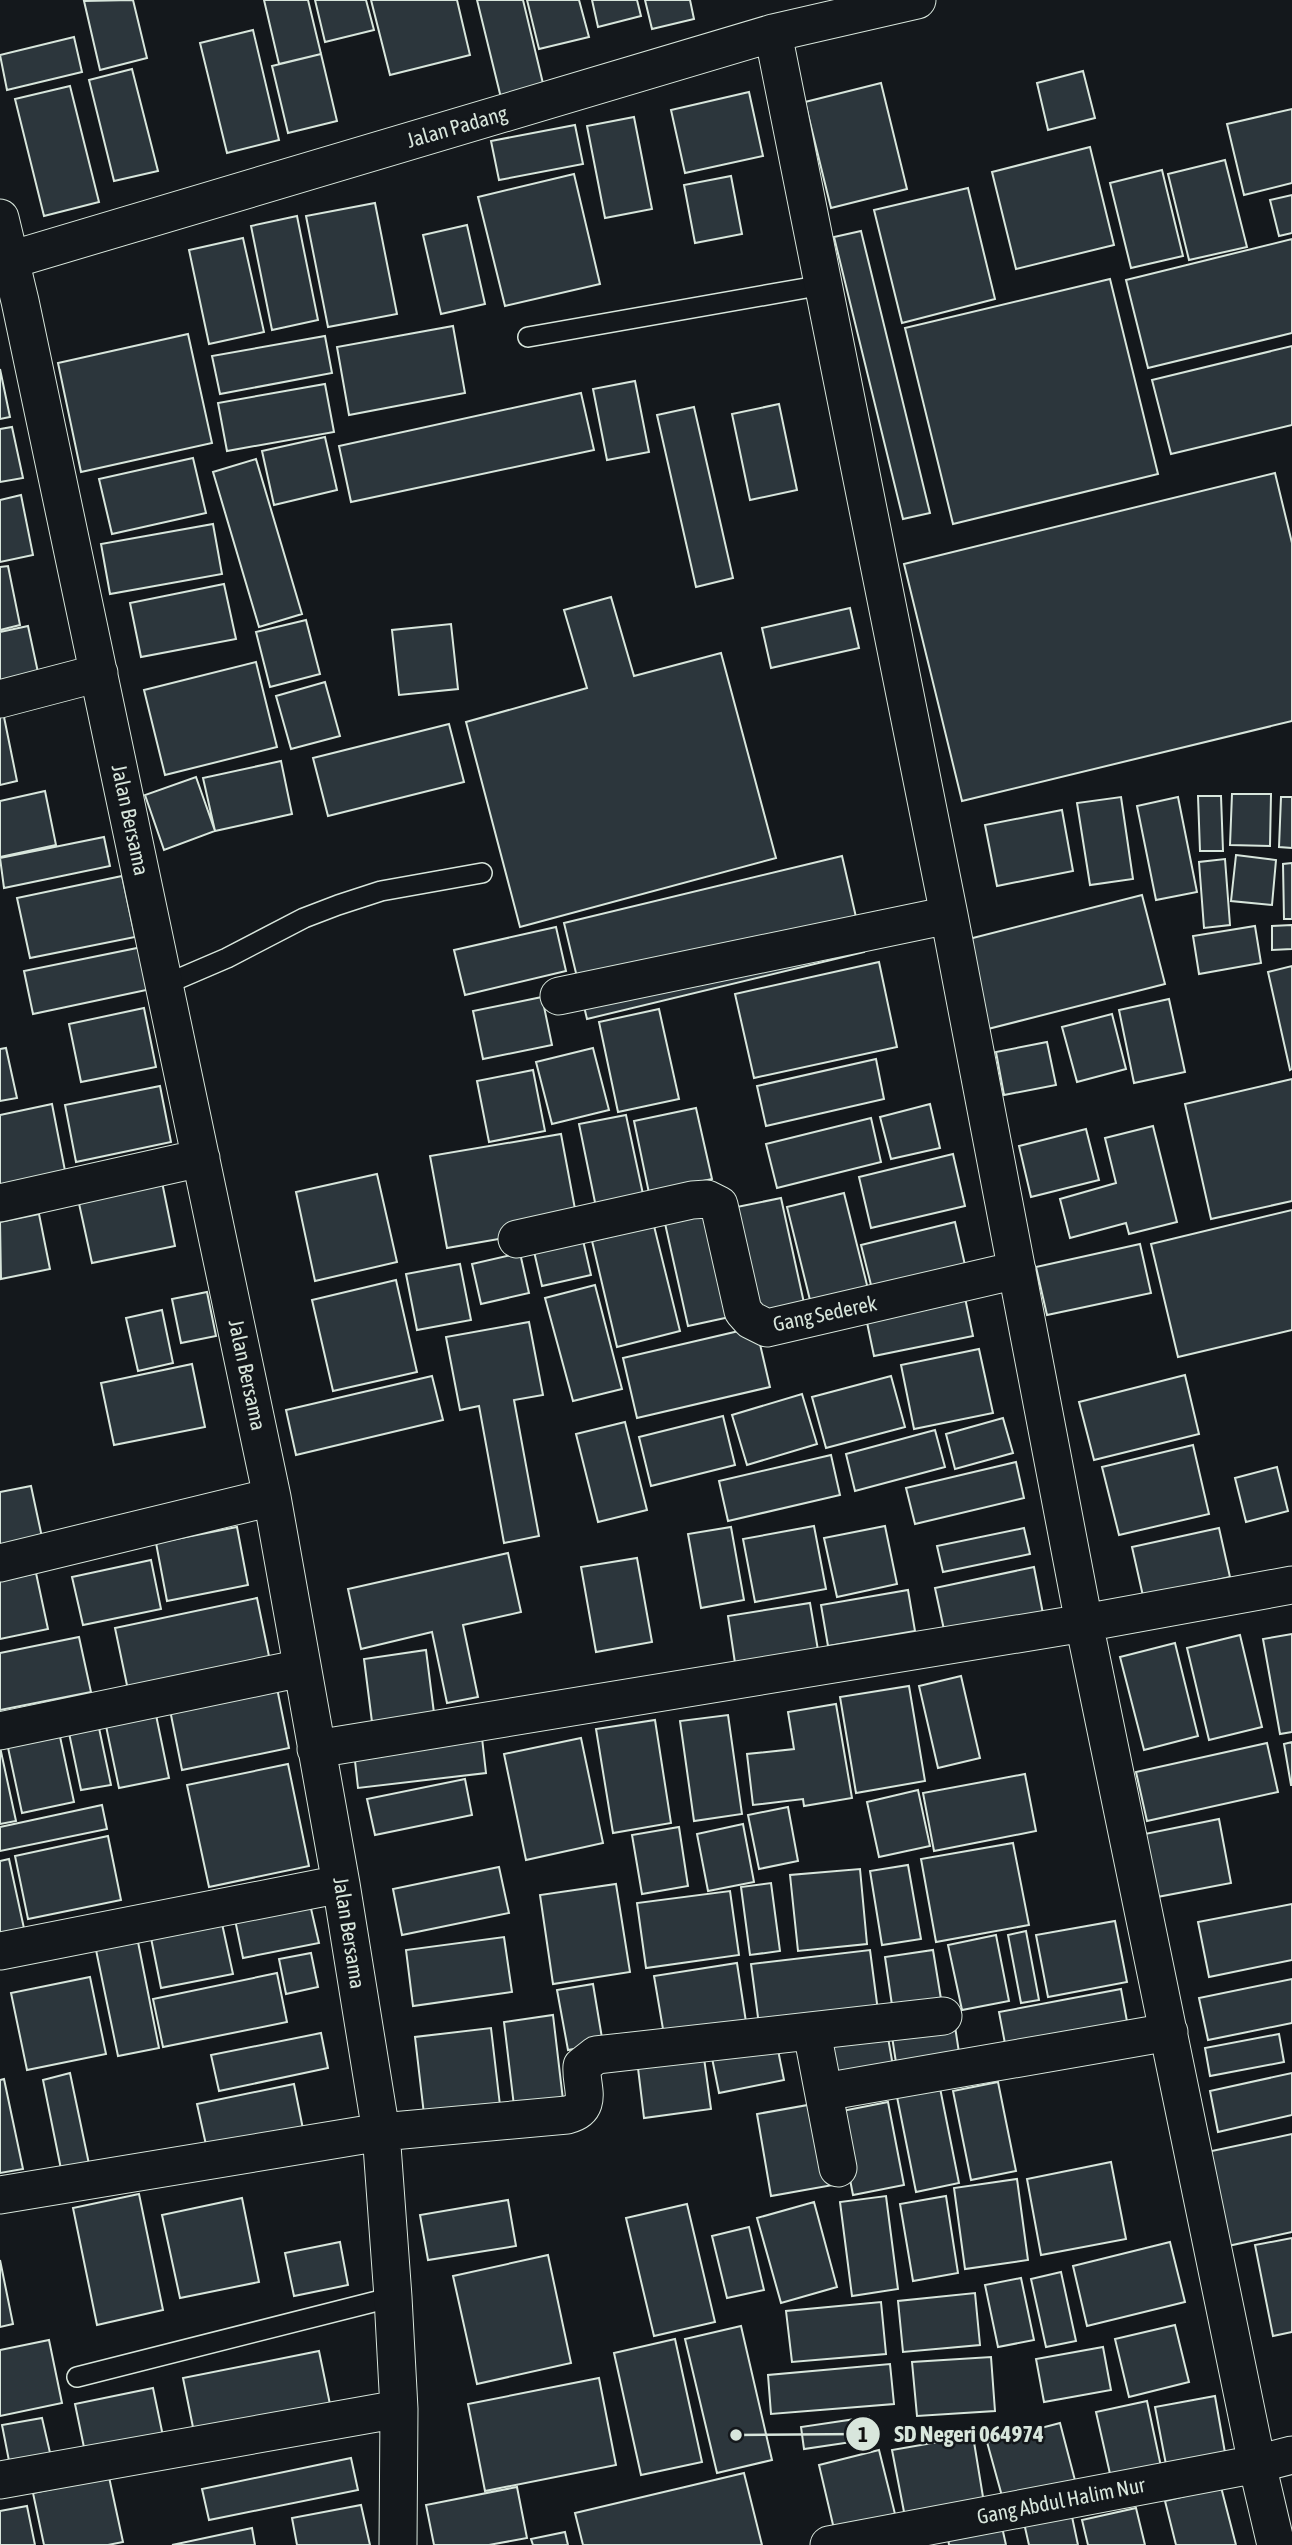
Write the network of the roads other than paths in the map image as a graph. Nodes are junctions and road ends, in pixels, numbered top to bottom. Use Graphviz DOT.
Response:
graph roads {
  1 [pos="917,0"];
  2 [pos="773,33"];
  3 [pos="0,219"];
  4 [pos="5,261"];
  5 [pos="823,285"];
  6 [pos="528,337"];
  7 [pos="99,673"];
  8 [pos="0,699"];
  9 [pos="482,873"];
  10 [pos="949,915"];
  11 [pos="164,985"];
  12 [pos="559,996"];
  13 [pos="201,1158"];
  14 [pos="0,1203"];
  15 [pos="517,1239"];
  16 [pos="1017,1270"];
  17 [pos="272,1497"];
  18 [pos="0,1563"];
  19 [pos="1292,1585"];
  20 [pos="1084,1623"];
  21 [pos="302,1668"];
  22 [pos="0,1731"];
  23 [pos="316,1749"];
  24 [pos="341,1884"];
  25 [pos="0,1951"];
  26 [pos="943,2016"];
  27 [pos="812,2032"];
  28 [pos="1169,2032"];
  29 [pos="824,2092"];
  30 [pos="381,2132"];
  31 [pos="838,2168"];
  32 [pos="0,2195"];
  33 [pos="393,2297"];
  34 [pos="77,2377"];
  35 [pos="399,2409"];
  36 [pos="1292,2455"];
  37 [pos="1257,2464"];
  38 [pos="0,2480"];
  39 [pos="398,2545"];
  40 [pos="829,2545"];
  41 [pos="1276,2545"];
  1 -- 2 [label="street, Jalan Padang"];
  2 -- 4 [label="street, Jalan Padang"];
  2 -- 5 [label="street"];
  3 -- 4 [label="street, Jalan Bersama"];
  4 -- 7 [label="street, Jalan Bersama"];
  5 -- 6 [label="lane"];
  5 -- 10 [label="street"];
  7 -- 8 [label="street"];
  7 -- 11 [label="street, Jalan Bersama"];
  9 -- 11 [label="lane"];
  10 -- 12 [label="street"];
  10 -- 16 [label="street"];
  11 -- 13 [label="street, Jalan Bersama"];
  13 -- 14 [label="street"];
  13 -- 17 [label="street, Jalan Bersama"];
  15 -- 16 [label="street, Gang Sederek"];
  16 -- 20 [label="street"];
  17 -- 18 [label="street"];
  17 -- 21 [label="street, Jalan Bersama"];
  19 -- 20 [label="street"];
  20 -- 23 [label="street"];
  20 -- 28 [label="street"];
  21 -- 22 [label="street"];
  21 -- 23 [label="street, Jalan Bersama"];
  23 -- 24 [label="street, Jalan Bersama"];
  24 -- 25 [label="street"];
  24 -- 30 [label="street, Jalan Bersama"];
  26 -- 27 [label="street"];
  27 -- 29 [label="street"];
  27 -- 30 [label="street"];
  28 -- 29 [label="street"];
  28 -- 37 [label="street"];
  29 -- 31 [label="street"];
  30 -- 32 [label="street"];
  30 -- 33 [label="street, Jalan Bersama"];
  33 -- 34 [label="lane"];
  33 -- 35 [label="street, Jalan Bersama"];
  35 -- 38 [label="street"];
  35 -- 39 [label="street, Jalan Bersama"];
  36 -- 37 [label="street, Gang Abdul Halim Nur"];
  37 -- 40 [label="street, Gang Abdul Halim Nur"];
  37 -- 41 [label="street"];
}
